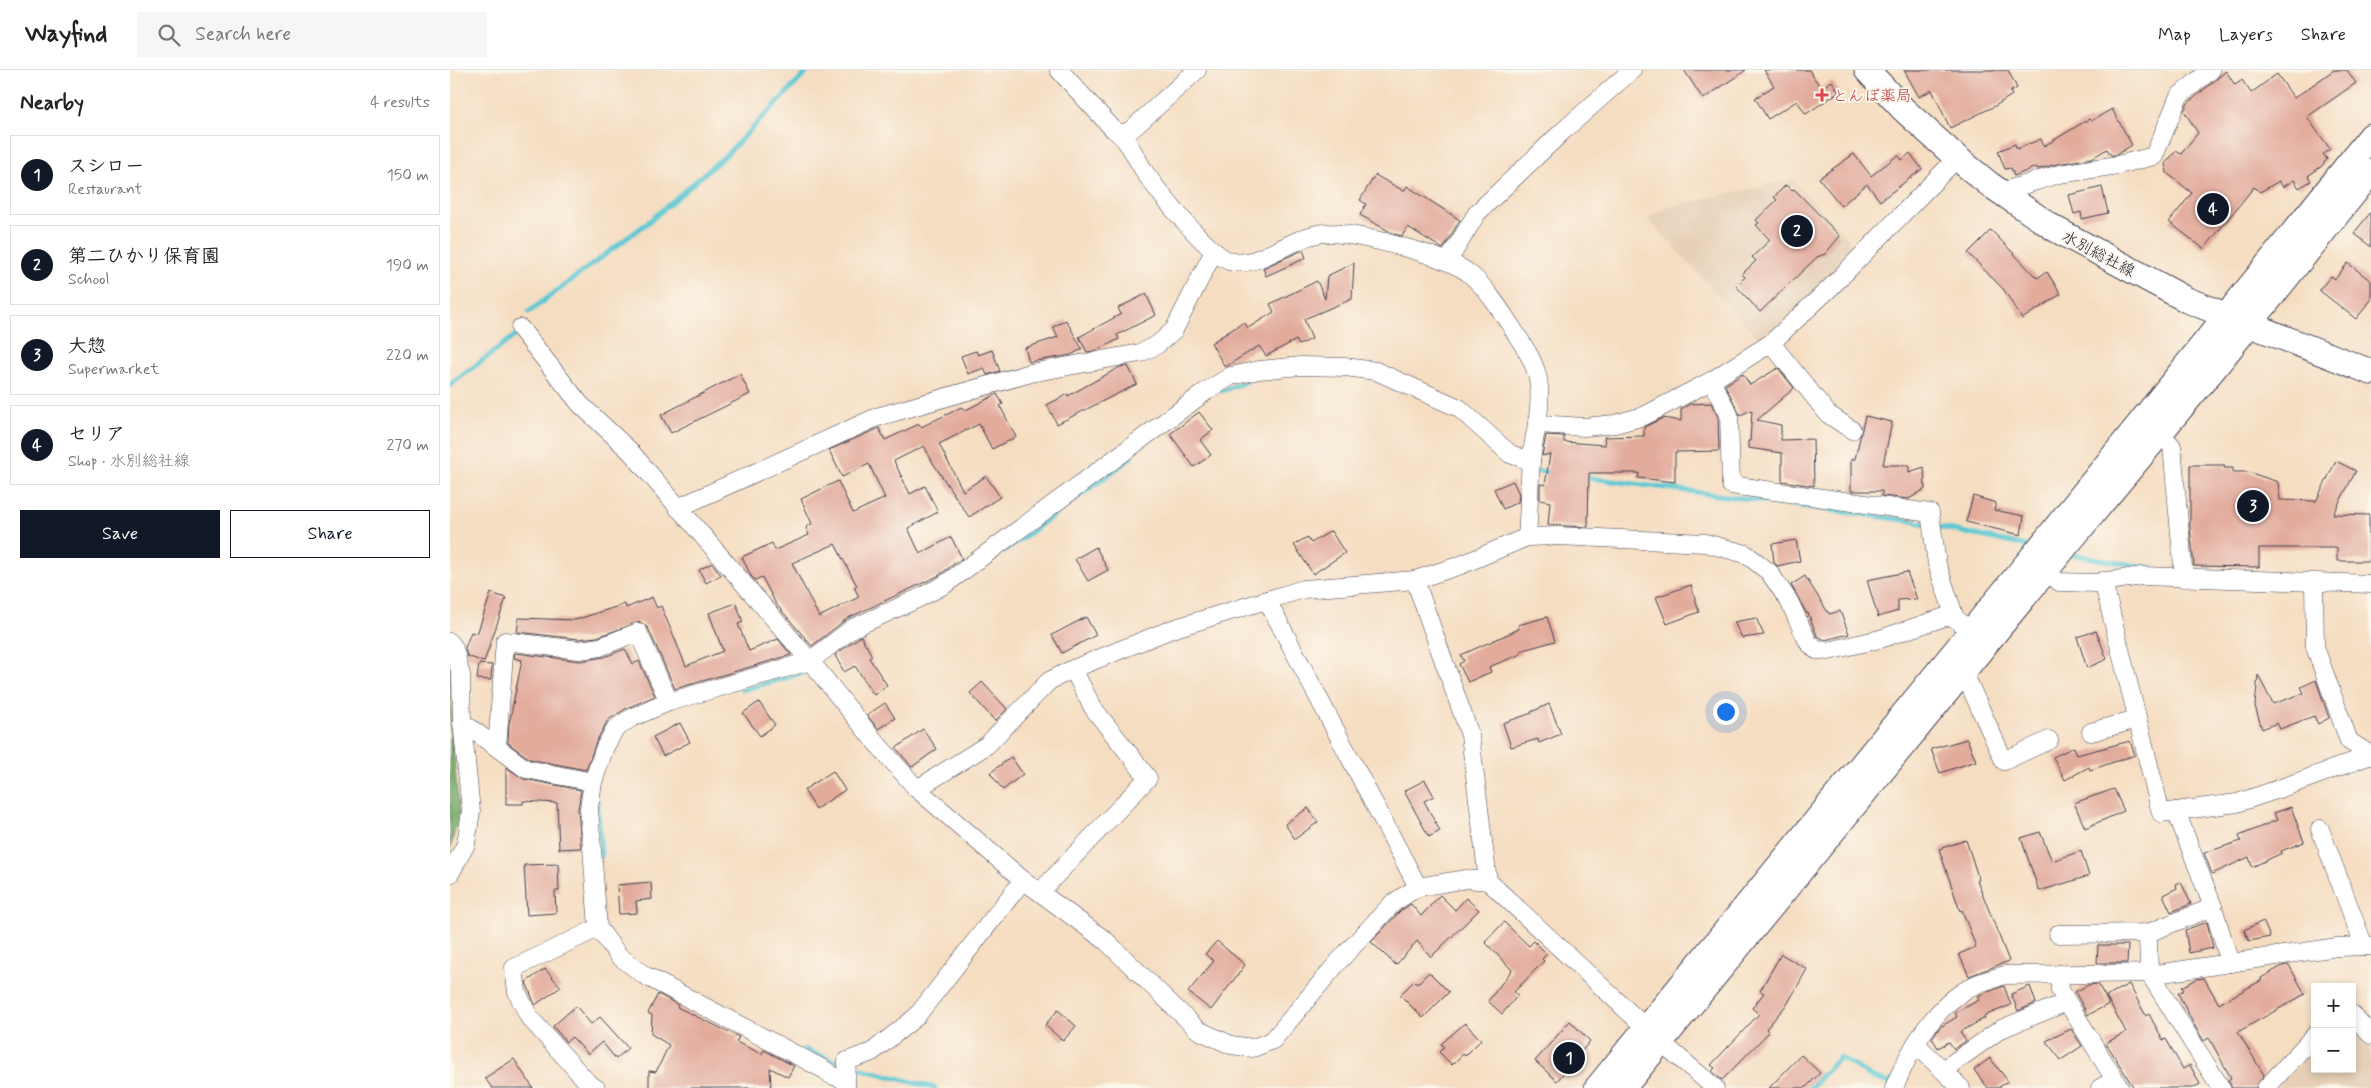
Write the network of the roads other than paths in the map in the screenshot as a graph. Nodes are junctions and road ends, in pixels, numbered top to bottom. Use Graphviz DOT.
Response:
graph roads {
  1 [pos="1060,70"];
  2 [pos="1197,70"];
  3 [pos="1632,70"];
  4 [pos="1867,70"];
  5 [pos="2199,73"];
  6 [pos="1122,134"];
  7 [pos="2371,136"];
  8 [pos="1957,158"];
  9 [pos="2371,172"];
  10 [pos="2001,192"];
  11 [pos="1214,251"];
  12 [pos="1448,261"];
  13 [pos="2226,315"];
  14 [pos="2249,324"];
  15 [pos="520,328"];
  16 [pos="1771,344"];
  17 [pos="2371,372"];
  18 [pos="1711,381"];
  19 [pos="1538,424"];
  20 [pos="1852,430"];
  21 [pos="2160,433"];
  22 [pos="1531,467"];
  23 [pos="678,508"];
  24 [pos="1528,537"];
  25 [pos="2045,556"];
  26 [pos="2183,573"];
  27 [pos="1415,580"];
  28 [pos="2103,581"];
  29 [pos="2314,583"];
  30 [pos="2371,584"];
  31 [pos="1267,600"];
  32 [pos="1971,631"];
  33 [pos="450,642"];
  34 [pos="813,664"];
  35 [pos="1073,669"];
  36 [pos="1964,673"];
  37 [pos="669,702"];
  38 [pos="2137,719"];
  39 [pos="462,722"];
  40 [pos="2092,732"];
  41 [pos="2049,740"];
  42 [pos="497,747"];
  43 [pos="2371,755"];
  44 [pos="593,782"];
  45 [pos="917,789"];
  46 [pos="2176,810"];
  47 [pos="2320,829"];
  48 [pos="450,874"];
  49 [pos="1023,880"];
  50 [pos="1488,881"];
  51 [pos="1418,887"];
  52 [pos="1040,892"];
  53 [pos="2213,907"];
  54 [pos="598,928"];
  55 [pos="2148,933"];
  56 [pos="2058,934"];
  57 [pos="2364,942"];
  58 [pos="2230,959"];
  59 [pos="2149,968"];
  60 [pos="2059,974"];
  61 [pos="2067,1002"];
  62 [pos="2356,1018"];
  63 [pos="1654,1035"];
  64 [pos="2371,1035"];
  65 [pos="2311,1040"];
  66 [pos="1916,1044"];
  67 [pos="1942,1070"];
  68 [pos="843,1076"];
  69 [pos="2111,1085"];
  70 [pos="596,1088"];
  71 [pos="1598,1088"];
  72 [pos="1623,1088"];
  73 [pos="1715,1088"];
  74 [pos="1894,1088"];
  75 [pos="1961,1088"];
  76 [pos="2221,1088"];
  77 [pos="2266,1088"];
  1 -- 6 [label="street"];
  2 -- 6 [label="street"];
  3 -- 12 [label="street"];
  4 -- 8 [label="street, 水別総社線"];
  5 -- 10 [label="street"];
  6 -- 11 [label="street"];
  7 -- 13 [label="street"];
  8 -- 10 [label="street, 水別総社線"];
  8 -- 16 [label="street"];
  9 -- 14 [label="street"];
  10 -- 13 [label="street, 水別総社線"];
  11 -- 12 [label="street"];
  11 -- 23 [label="street"];
  12 -- 19 [label="street"];
  13 -- 14 [label="street, 水別総社線"];
  13 -- 25 [label="street"];
  14 -- 17 [label="street, 水別総社線"];
  14 -- 21 [label="street"];
  15 -- 23 [label="street"];
  16 -- 18 [label="street"];
  16 -- 20 [label="street"];
  18 -- 19 [label="street"];
  18 -- 32 [label="street"];
  19 -- 22 [label="street"];
  21 -- 25 [label="street"];
  21 -- 26 [label="street"];
  22 -- 24 [label="street"];
  22 -- 34 [label="street"];
  23 -- 34 [label="street"];
  24 -- 27 [label="street"];
  24 -- 32 [label="street"];
  25 -- 28 [label="street"];
  25 -- 32 [label="street"];
  26 -- 28 [label="street"];
  26 -- 29 [label="street"];
  27 -- 31 [label="street"];
  27 -- 50 [label="street"];
  28 -- 38 [label="street"];
  29 -- 30 [label="street"];
  29 -- 43 [label="street"];
  31 -- 35 [label="street"];
  31 -- 51 [label="street"];
  32 -- 36 [label="street"];
  32 -- 63 [label="street"];
  33 -- 39 [label="street"];
  34 -- 37 [label="street"];
  34 -- 45 [label="street"];
  35 -- 45 [label="street"];
  35 -- 52 [label="street"];
  36 -- 41 [label="street"];
  36 -- 63 [label="street"];
  37 -- 42 [label="street"];
  37 -- 44 [label="street"];
  38 -- 40 [label="street"];
  38 -- 46 [label="street"];
  39 -- 42 [label="street"];
  39 -- 48 [label="street"];
  42 -- 44 [label="street"];
  43 -- 46 [label="street"];
  44 -- 54 [label="street"];
  45 -- 49 [label="street"];
  46 -- 53 [label="street"];
  47 -- 57 [label="street"];
  49 -- 52 [label="street"];
  49 -- 68 [label="street"];
  50 -- 51 [label="street"];
  50 -- 63 [label="street"];
  51 -- 52 [label="street"];
  53 -- 55 [label="street"];
  53 -- 58 [label="street"];
  54 -- 68 [label="street"];
  54 -- 70 [label="street"];
  55 -- 56 [label="street"];
  55 -- 59 [label="street"];
  57 -- 58 [label="street"];
  58 -- 59 [label="street"];
  59 -- 60 [label="street"];
  59 -- 76 [label="street"];
  60 -- 61 [label="street"];
  60 -- 66 [label="street"];
  61 -- 67 [label="street"];
  61 -- 69 [label="street"];
  62 -- 64 [label="street"];
  63 -- 71 [label="street"];
  63 -- 72 [label="street"];
  63 -- 73 [label="street"];
  65 -- 77 [label="street"];
  66 -- 67 [label="street"];
  66 -- 74 [label="street"];
  67 -- 75 [label="street"];
}
